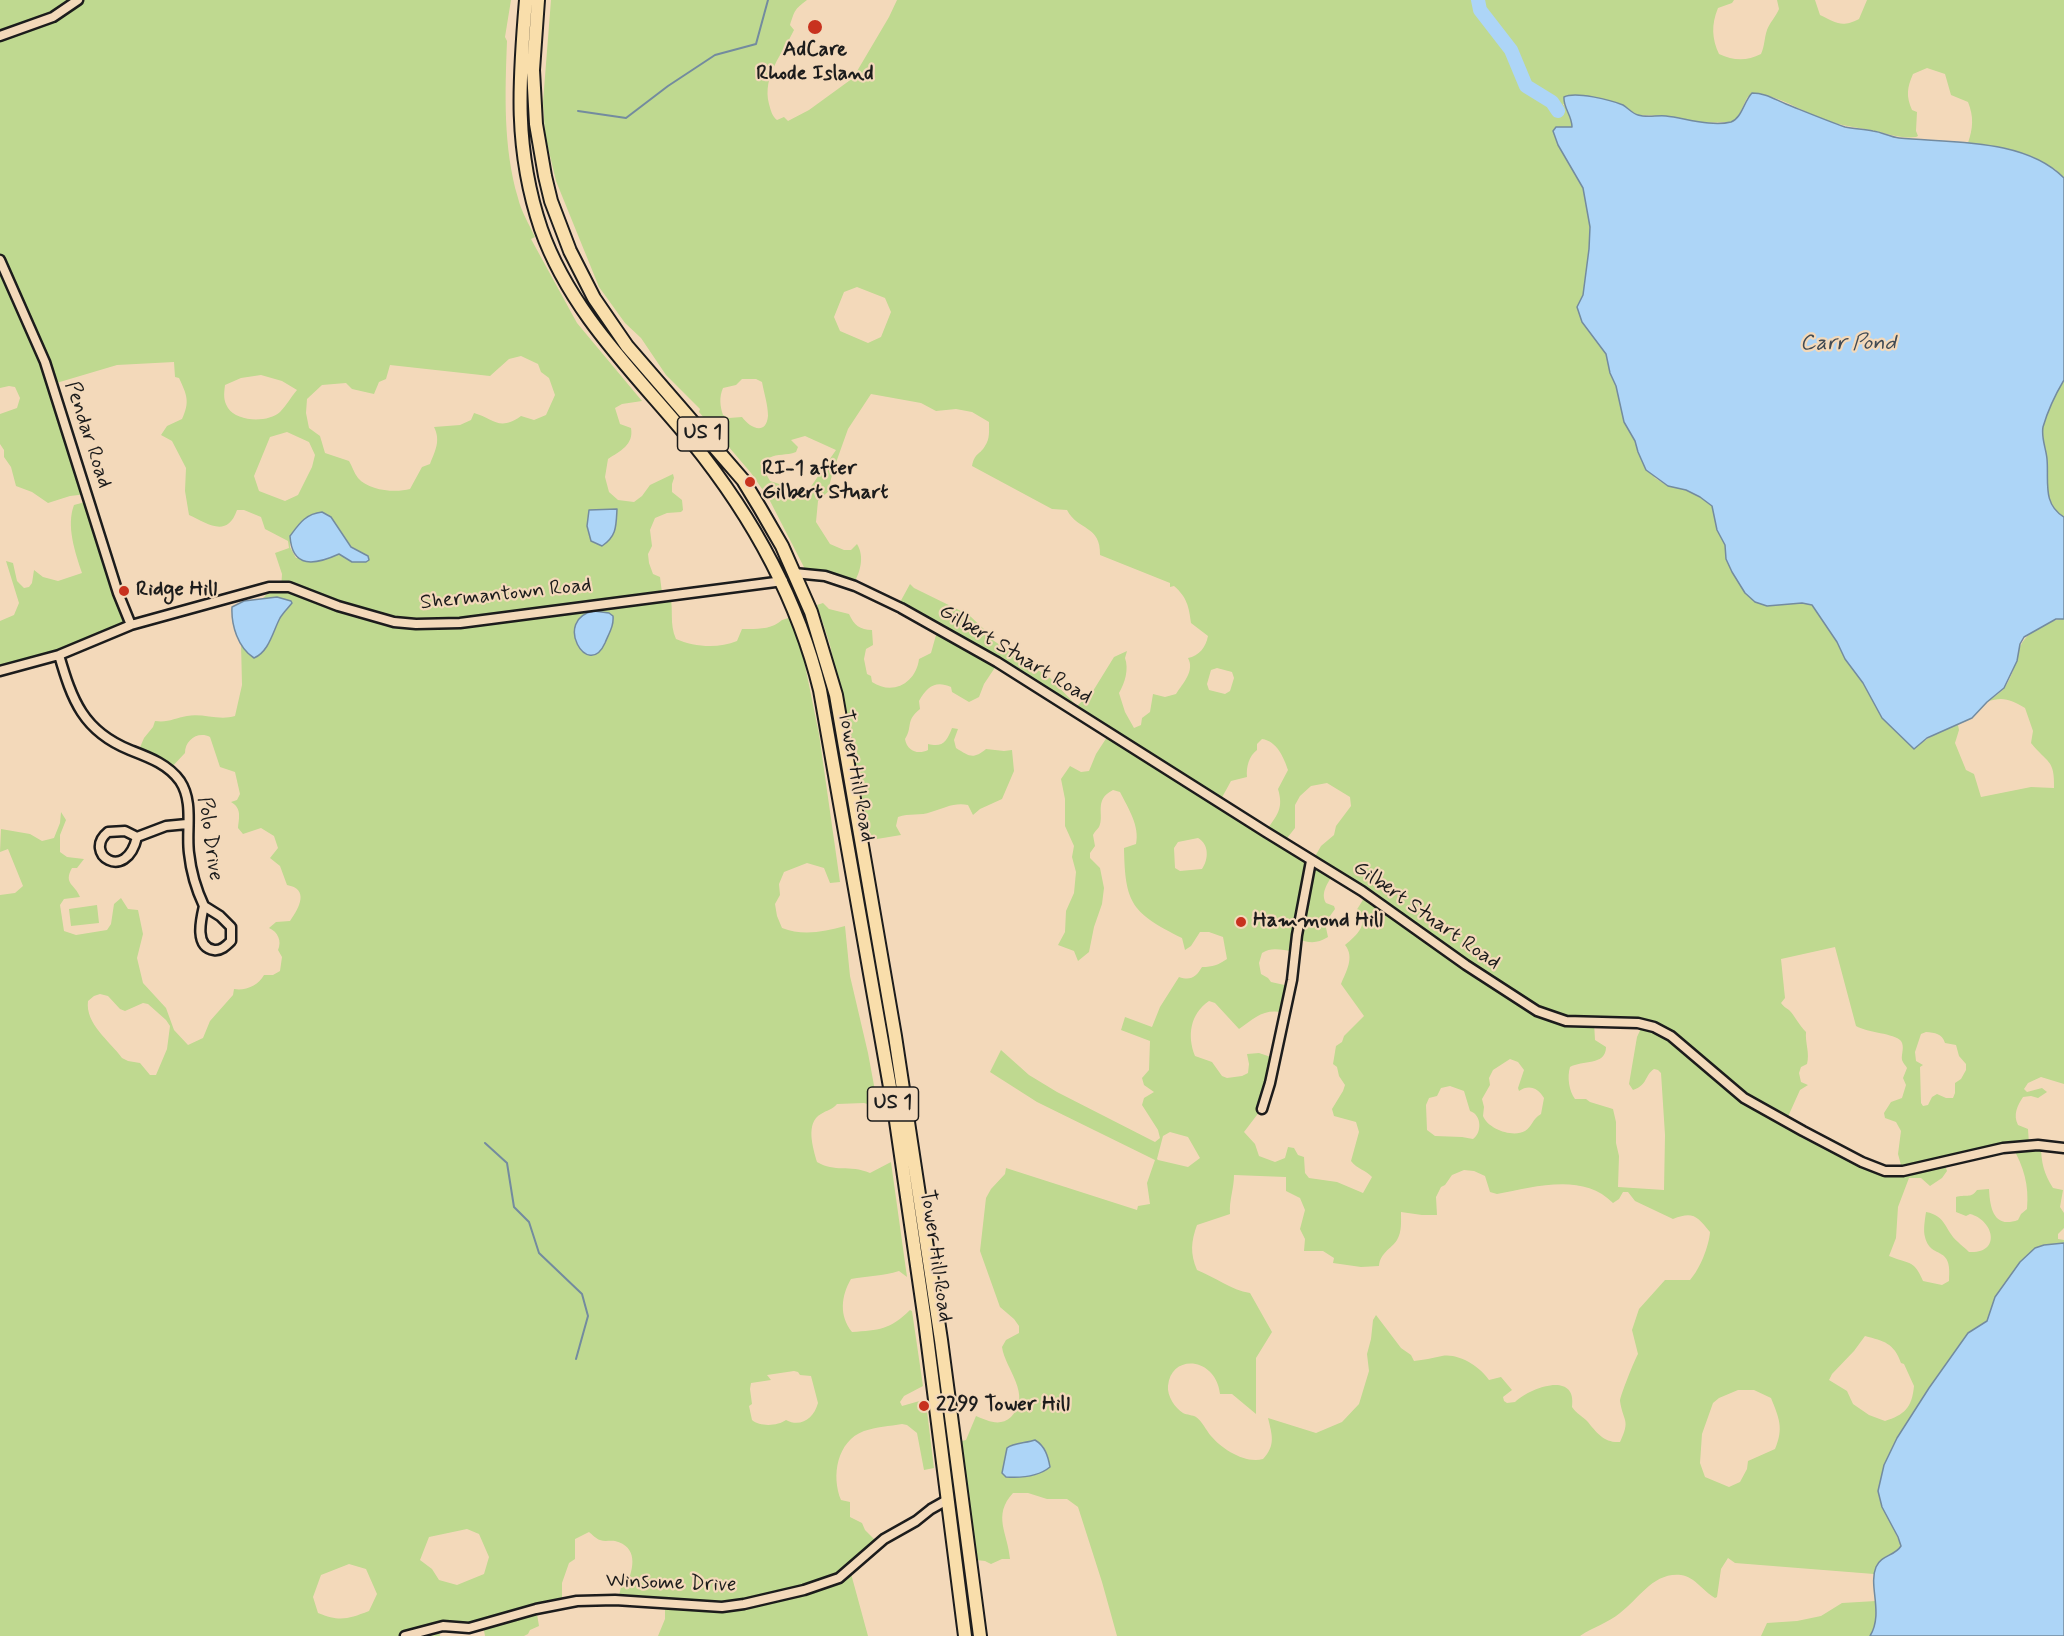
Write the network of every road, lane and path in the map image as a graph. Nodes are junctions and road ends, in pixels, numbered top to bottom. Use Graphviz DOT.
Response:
graph roads {
  1 [pos="78,0"];
  2 [pos="532,1"];
  3 [pos="0,36"];
  4 [pos="0,260"];
  5 [pos="794,573"];
  6 [pos="783,580"];
  7 [pos="131,625"];
  8 [pos="59,655"];
  9 [pos="0,671"];
  10 [pos="187,824"];
  11 [pos="137,837"];
  12 [pos="1311,861"];
  13 [pos="204,906"];
  14 [pos="865,949"];
  15 [pos="1262,1109"];
  16 [pos="2064,1149"];
  17 [pos="917,1181"];
  18 [pos="947,1500"];
  19 [pos="405,1636"];
  20 [pos="965,1636"];
  21 [pos="980,1636"];
  1 -- 3 [label="street"];
  2 -- 5 [label="highway, Tower Hill Road / US 1"];
  2 -- 6 [label="highway, Tower Hill Road / US 1"];
  4 -- 7 [label="street, Pendar Road"];
  5 -- 12 [label="street, Gilbert Stuart Road"];
  5 -- 17 [label="highway, Tower Hill Road / US 1"];
  6 -- 7 [label="street, Shermantown Road"];
  6 -- 14 [label="highway, Tower Hill Road / US 1"];
  7 -- 8 [label="street, Shermantown Road"];
  8 -- 9 [label="street, Shermantown Road"];
  8 -- 10 [label="street, Polo Drive"];
  10 -- 11 [label="street"];
  10 -- 13 [label="street, Polo Drive"];
  11 -- 11 [label="street"];
  12 -- 15 [label="street"];
  12 -- 16 [label="street, Gilbert Stuart Road"];
  13 -- 13 [label="street, Polo Drive"];
  14 -- 17 [label="highway"];
  14 -- 18 [label="highway, Tower Hill Road / US 1"];
  17 -- 21 [label="highway, Tower Hill Road / US 1"];
  18 -- 19 [label="street, Winsome Drive"];
  18 -- 20 [label="highway, Tower Hill Road / US 1"];
}
